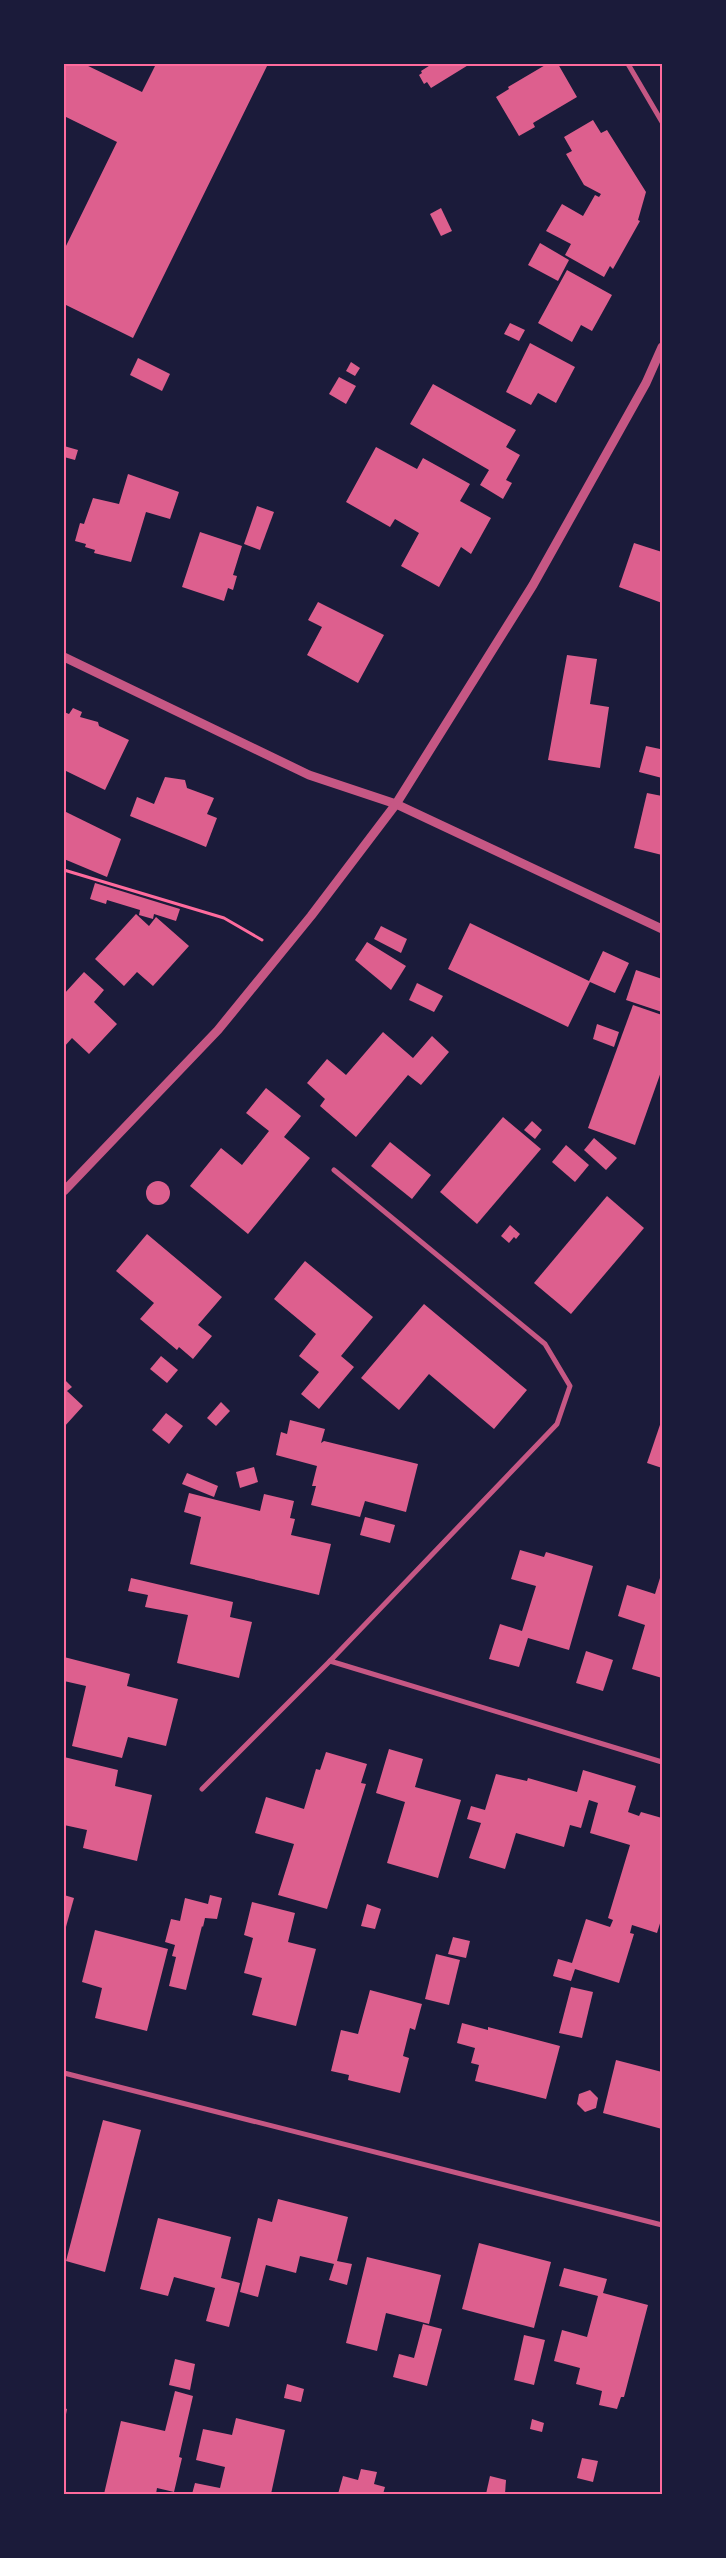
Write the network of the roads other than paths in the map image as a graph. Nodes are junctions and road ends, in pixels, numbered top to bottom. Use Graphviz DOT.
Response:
graph roads {
  1 [pos="628,64"];
  2 [pos="662,122"];
  3 [pos="662,347"];
  4 [pos="64,657"];
  5 [pos="396,804"];
  6 [pos="662,929"];
  7 [pos="334,1170"];
  8 [pos="64,1190"];
  9 [pos="330,1661"];
  10 [pos="662,1762"];
  11 [pos="202,1789"];
  12 [pos="64,2073"];
  13 [pos="662,2225"];
  1 -- 2 [label="street"];
  3 -- 5 [label="street"];
  4 -- 5 [label="street"];
  5 -- 6 [label="street"];
  5 -- 8 [label="street"];
  7 -- 9 [label="street"];
  9 -- 10 [label="street"];
  9 -- 11 [label="street"];
  12 -- 13 [label="street"];
}
